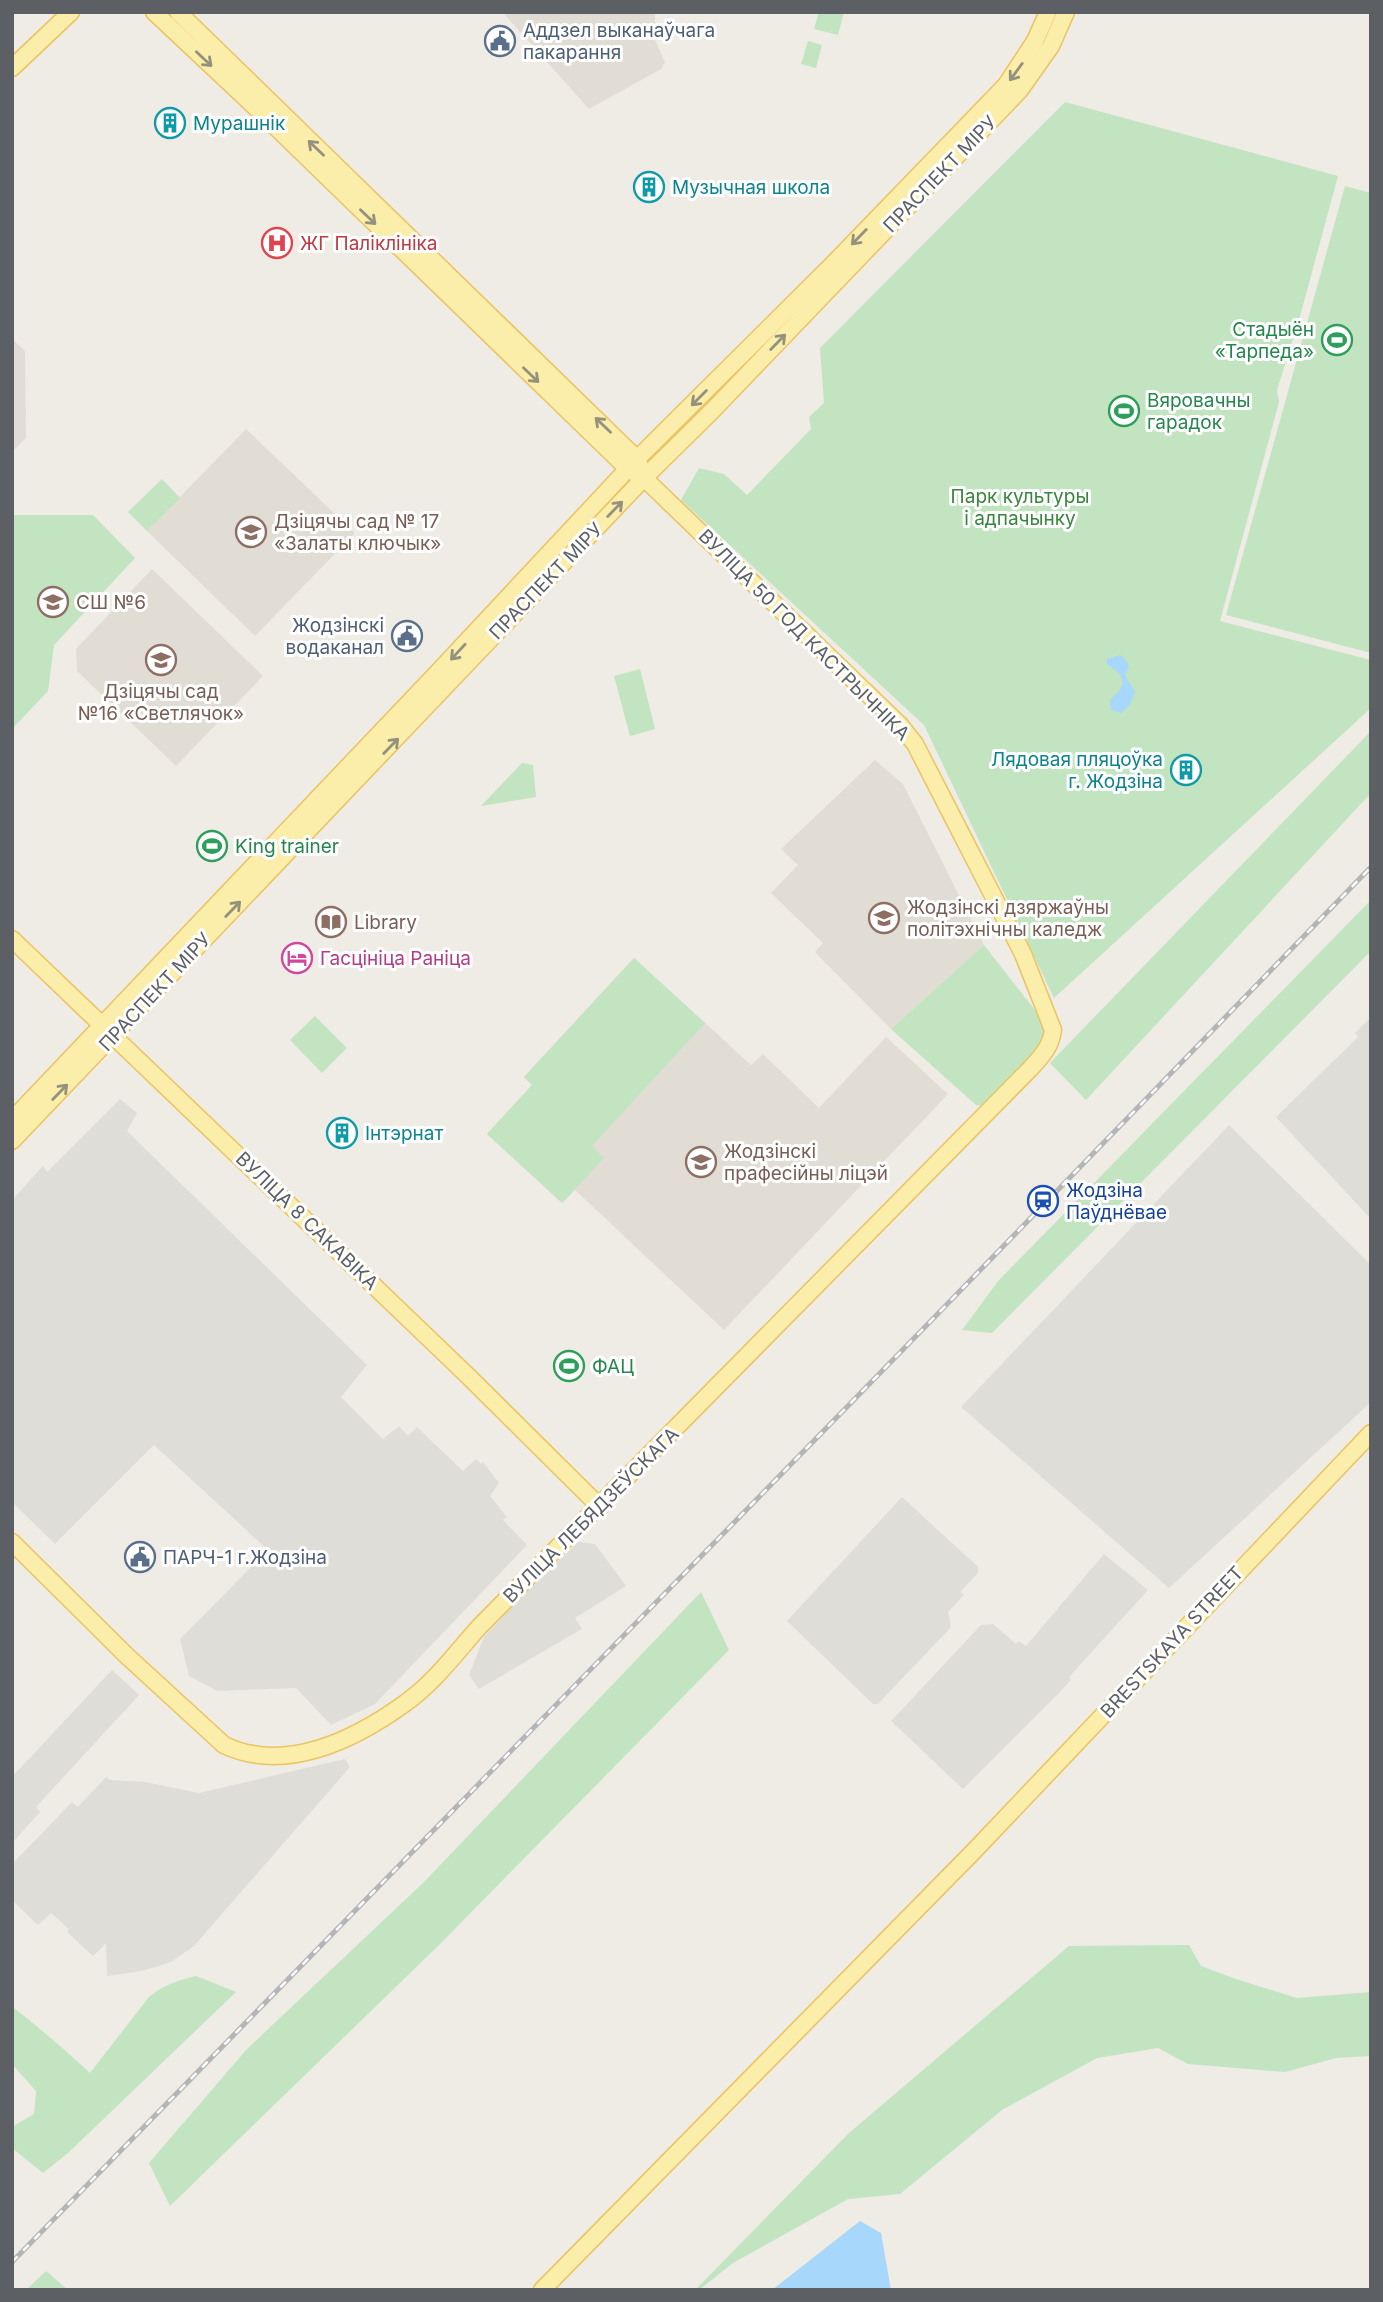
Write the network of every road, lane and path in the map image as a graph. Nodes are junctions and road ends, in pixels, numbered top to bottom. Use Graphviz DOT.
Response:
graph roads {
  1 [pos="71,12"];
  2 [pos="154,12"];
  3 [pos="178,12"];
  4 [pos="1048,12"];
  5 [pos="1066,12"];
  6 [pos="12,68"];
  7 [pos="832,275"];
  8 [pos="633,464"];
  9 [pos="644,478"];
  10 [pos="427,695"];
  11 [pos="12,939"];
  12 [pos="1023,954"];
  13 [pos="108,1029"];
  14 [pos="12,1120"];
  15 [pos="12,1141"];
  16 [pos="1371,1433"];
  17 [pos="600,1507"];
  18 [pos="12,1542"];
  19 [pos="542,2290"];
  1 -- 6 [label="main road"];
  2 -- 8 [label="main road, ВУЛІЦА 50 ГОД КАСТРЫЧНІКА, one-way"];
  8 -- 3 [label="main road, ВУЛІЦА 50 ГОД КАСТРЫЧНІКА, one-way"];
  4 -- 7 [label="main road, ПРАСПЕКТ МІРУ, one-way"];
  5 -- 7 [label="main road, ПРАСПЕКТ МІРУ"];
  7 -- 8 [label="main road, ПРАСПЕКТ МІРУ, one-way"];
  9 -- 7 [label="main road, ПРАСПЕКТ МІРУ, one-way"];
  8 -- 9 [label="main road, ВУЛІЦА 50 ГОД КАСТРЫЧНІКА"];
  8 -- 10 [label="main road, ПРАСПЕКТ МІРУ, one-way"];
  10 -- 9 [label="main road, ПРАСПЕКТ МІРУ, one-way"];
  9 -- 12 [label="main road, ВУЛІЦА 50 ГОД КАСТРЫЧНІКА"];
  10 -- 13 [label="main road, ПРАСПЕКТ МІРУ"];
  11 -- 13 [label="main road, ВУЛІЦА 8 САКАВІКА"];
  12 -- 17 [label="main road, ВУЛІЦА ЛЕБЯДЗЕЎСКАГА"];
  13 -- 14 [label="main road, ПРАСПЕКТ МІРУ"];
  15 -- 13 [label="main road, ПРАСПЕКТ МІРУ, one-way"];
  13 -- 17 [label="main road, ВУЛІЦА 8 САКАВІКА"];
  16 -- 19 [label="main road, BRESTSKAYA STREET"];
  17 -- 18 [label="main road, ВУЛІЦА ЛЕБЯДЗЕЎСКАГА"];
}
